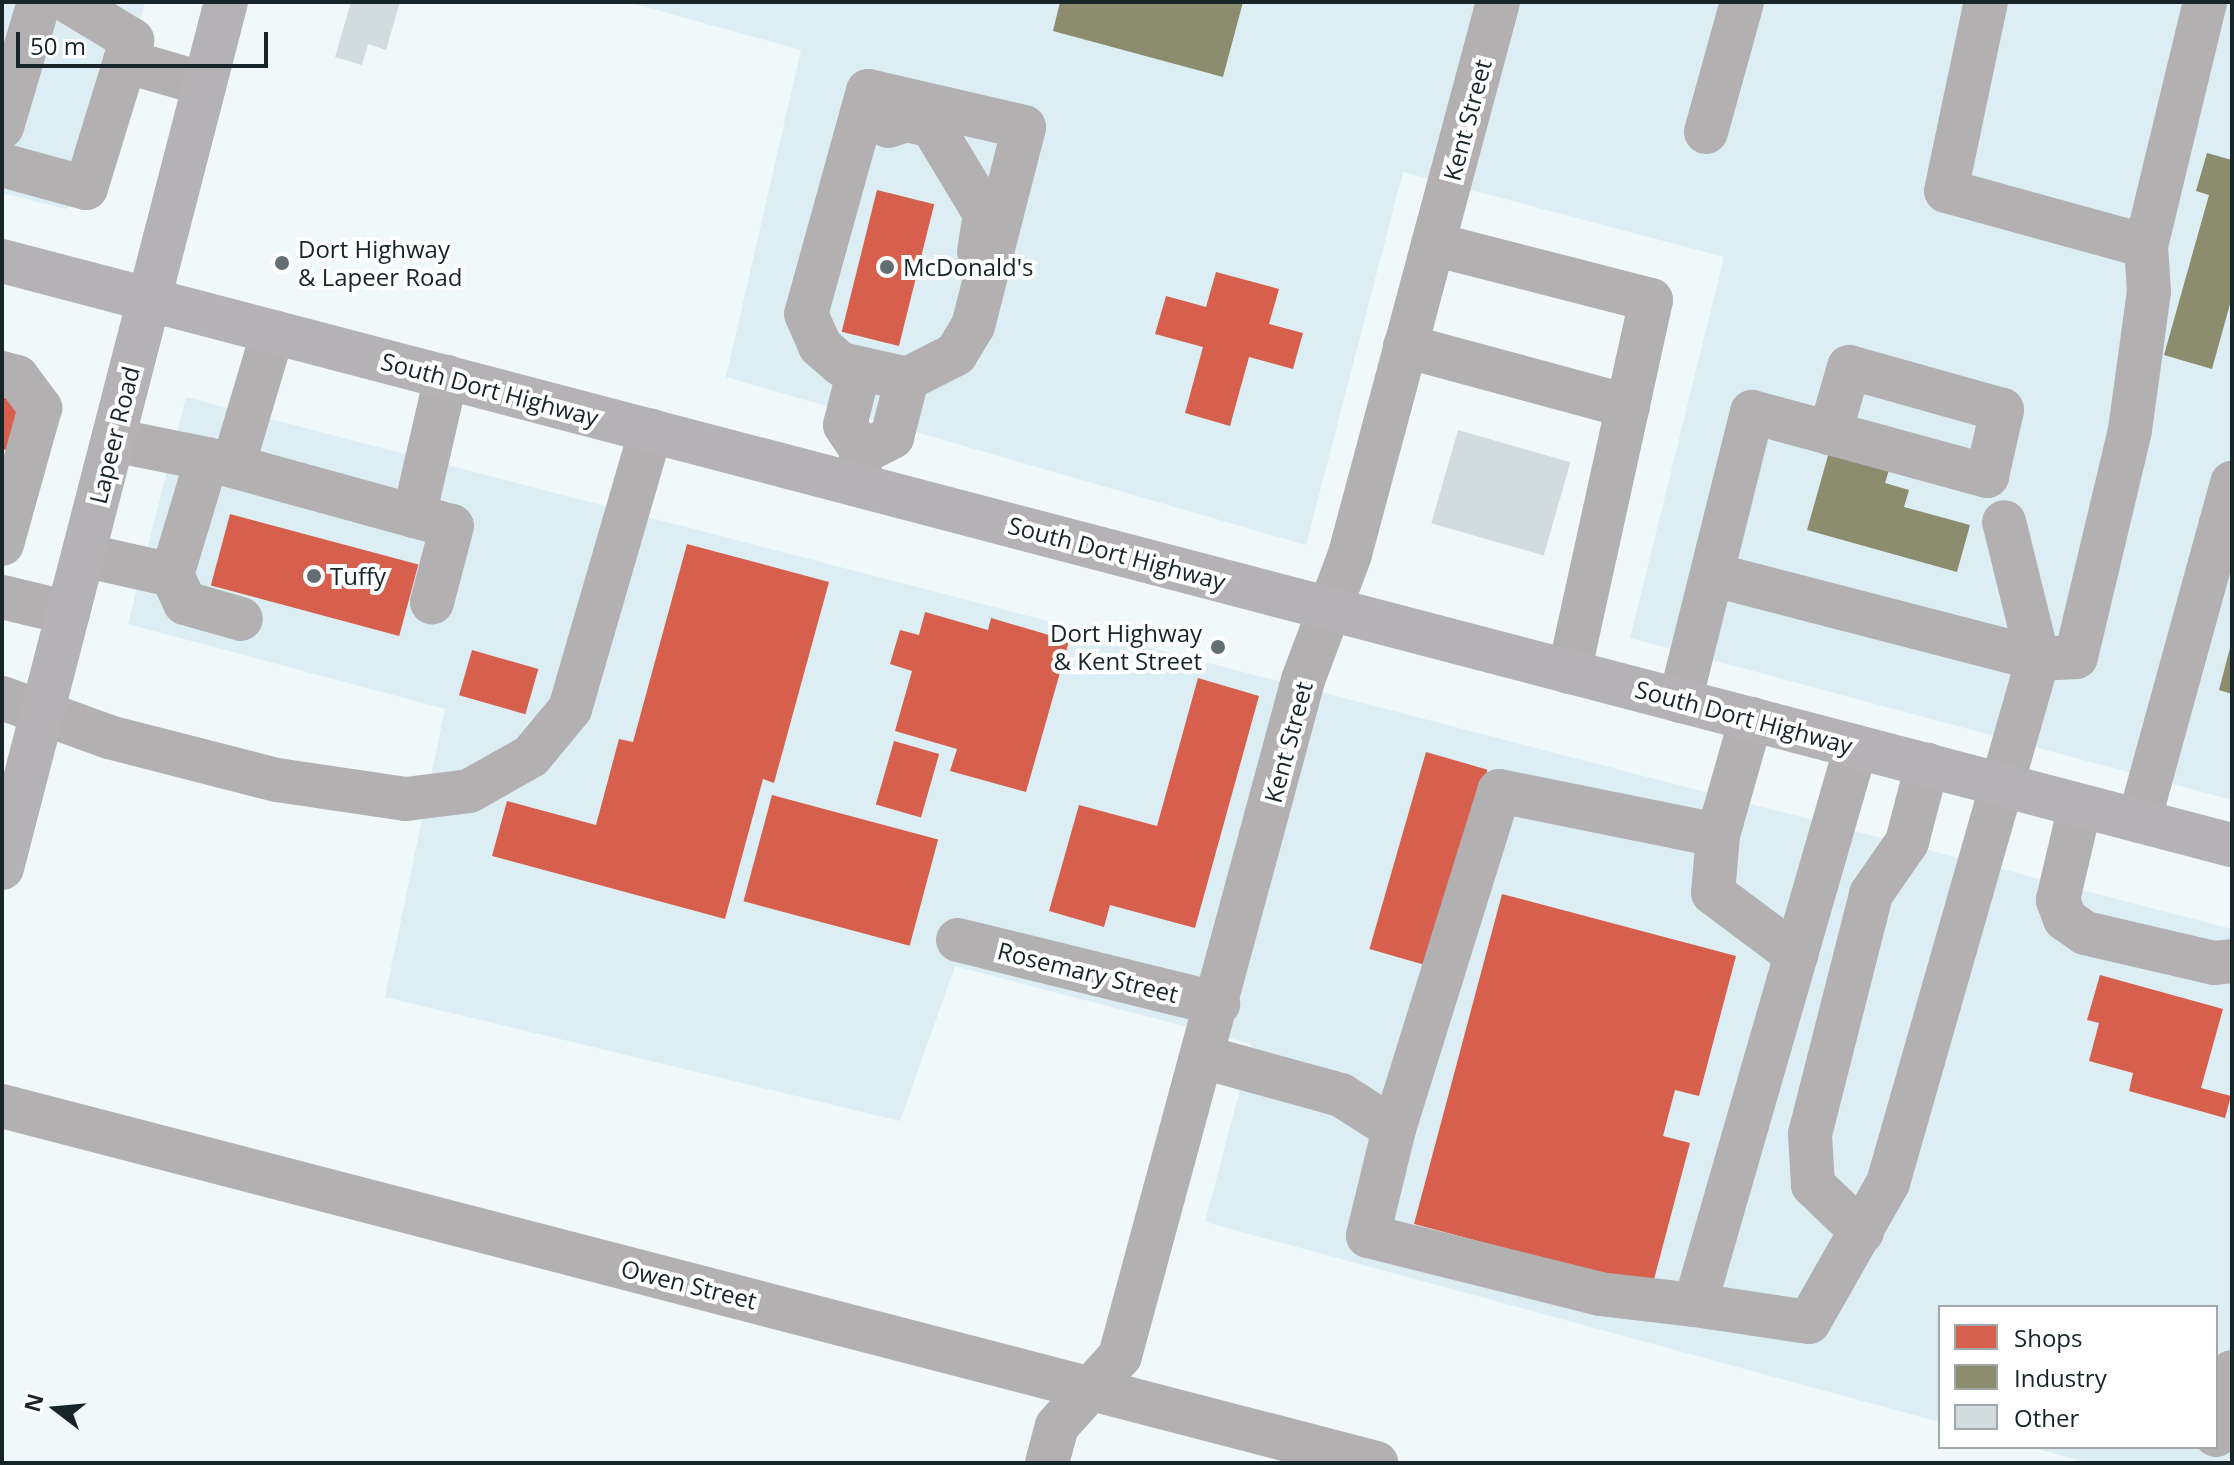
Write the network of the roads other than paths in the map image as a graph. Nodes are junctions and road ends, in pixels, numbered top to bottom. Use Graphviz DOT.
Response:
graph roads {
  1 [pos="39,2"];
  2 [pos="69,2"];
  3 [pos="226,2"];
  4 [pos="1498,2"];
  5 [pos="1742,2"];
  6 [pos="1986,2"];
  7 [pos="2205,2"];
  8 [pos="125,61"];
  9 [pos="204,84"];
  10 [pos="2,127"];
  11 [pos="1706,132"];
  12 [pos="2,165"];
  13 [pos="1433,244"];
  14 [pos="2146,246"];
  15 [pos="2,261"];
  16 [pos="984,281"];
  17 [pos="149,299"];
  18 [pos="273,332"];
  19 [pos="820,346"];
  20 [pos="1405,346"];
  21 [pos="859,370"];
  22 [pos="446,377"];
  23 [pos="907,379"];
  24 [pos="4,380"];
  25 [pos="1628,406"];
  26 [pos="651,431"];
  27 [pos="1830,433"];
  28 [pos="113,440"];
  29 [pos="220,462"];
  30 [pos="859,467"];
  31 [pos="11,475"];
  32 [pos="2232,483"];
  33 [pos="414,516"];
  34 [pos="2004,522"];
  35 [pos="2,544"];
  36 [pos="83,555"];
  37 [pos="172,575"];
  38 [pos="1714,575"];
  39 [pos="2,597"];
  40 [pos="432,602"];
  41 [pos="1332,609"];
  42 [pos="68,613"];
  43 [pos="241,619"];
  44 [pos="2038,659"];
  45 [pos="1569,672"];
  46 [pos="2,698"];
  47 [pos="1680,701"];
  48 [pos="43,710"];
  49 [pos="1751,719"];
  50 [pos="1856,747"];
  51 [pos="1927,765"];
  52 [pos="2001,785"];
  53 [pos="2080,806"];
  54 [pos="2139,821"];
  55 [pos="1718,835"];
  56 [pos="2232,845"];
  57 [pos="2,868"];
  58 [pos="958,940"];
  59 [pos="1796,955"];
  60 [pos="2232,961"];
  61 [pos="1218,1004"];
  62 [pos="1203,1057"];
  63 [pos="2,1106"];
  64 [pos="1394,1129"];
  65 [pos="1862,1232"];
  66 [pos="1695,1305"];
  67 [pos="2232,1372"];
  68 [pos="1088,1387"];
  69 [pos="2218,1427"];
  70 [pos="1047,1463"];
  71 [pos="1376,1463"];
  1 -- 10 [label="street"];
  2 -- 8 [label="street"];
  3 -- 9 [label="main road, Lapeer Road"];
  4 -- 13 [label="street, Kent Street"];
  5 -- 11 [label="street"];
  6 -- 14 [label="street"];
  7 -- 14 [label="street"];
  8 -- 9 [label="street"];
  8 -- 12 [label="street"];
  9 -- 17 [label="main road, Lapeer Road"];
  13 -- 20 [label="street, Kent Street"];
  13 -- 25 [label="street"];
  14 -- 44 [label="street"];
  15 -- 17 [label="main road, South Dort Highway"];
  16 -- 19 [label="street"];
  16 -- 19 [label="street"];
  16 -- 23 [label="street"];
  17 -- 18 [label="main road, South Dort Highway"];
  17 -- 28 [label="main road, Lapeer Road"];
  18 -- 22 [label="main road, South Dort Highway"];
  18 -- 29 [label="street"];
  19 -- 21 [label="street"];
  20 -- 25 [label="street"];
  20 -- 41 [label="street, Kent Street"];
  21 -- 23 [label="street"];
  21 -- 30 [label="street"];
  22 -- 26 [label="main road, South Dort Highway"];
  22 -- 33 [label="street"];
  23 -- 30 [label="street"];
  24 -- 31 [label="street"];
  25 -- 45 [label="street"];
  26 -- 30 [label="main road, South Dort Highway"];
  26 -- 48 [label="street"];
  27 -- 27 [label="street"];
  27 -- 38 [label="street"];
  28 -- 29 [label="street"];
  28 -- 36 [label="main road, Lapeer Road"];
  29 -- 33 [label="street"];
  29 -- 37 [label="street"];
  30 -- 41 [label="main road, South Dort Highway"];
  31 -- 35 [label="street"];
  32 -- 54 [label="street"];
  33 -- 40 [label="street"];
  34 -- 44 [label="street"];
  36 -- 37 [label="street"];
  36 -- 42 [label="main road, Lapeer Road"];
  37 -- 43 [label="street"];
  38 -- 44 [label="street"];
  38 -- 47 [label="street"];
  39 -- 42 [label="street"];
  41 -- 45 [label="main road, South Dort Highway"];
  41 -- 61 [label="street, Kent Street"];
  42 -- 48 [label="main road, Lapeer Road"];
  44 -- 52 [label="street"];
  45 -- 47 [label="main road, South Dort Highway"];
  46 -- 48 [label="street"];
  47 -- 49 [label="main road, South Dort Highway"];
  48 -- 57 [label="main road, Lapeer Road"];
  49 -- 50 [label="main road, South Dort Highway"];
  49 -- 55 [label="street"];
  50 -- 51 [label="main road, South Dort Highway"];
  50 -- 59 [label="street"];
  51 -- 52 [label="main road, South Dort Highway"];
  51 -- 65 [label="street"];
  52 -- 53 [label="main road, South Dort Highway"];
  52 -- 65 [label="street"];
  53 -- 54 [label="main road, South Dort Highway"];
  53 -- 60 [label="street"];
  54 -- 56 [label="main road, South Dort Highway"];
  55 -- 59 [label="street"];
  55 -- 64 [label="street"];
  58 -- 61 [label="street, Rosemary Street"];
  59 -- 66 [label="street"];
  61 -- 62 [label="street, Kent Street"];
  62 -- 64 [label="street"];
  62 -- 68 [label="street, Kent Street"];
  63 -- 68 [label="street, Owen Street"];
  64 -- 66 [label="street"];
  65 -- 66 [label="street"];
  67 -- 69 [label="street"];
  68 -- 70 [label="street, Kent Street"];
  68 -- 71 [label="street, Owen Street"];
}
